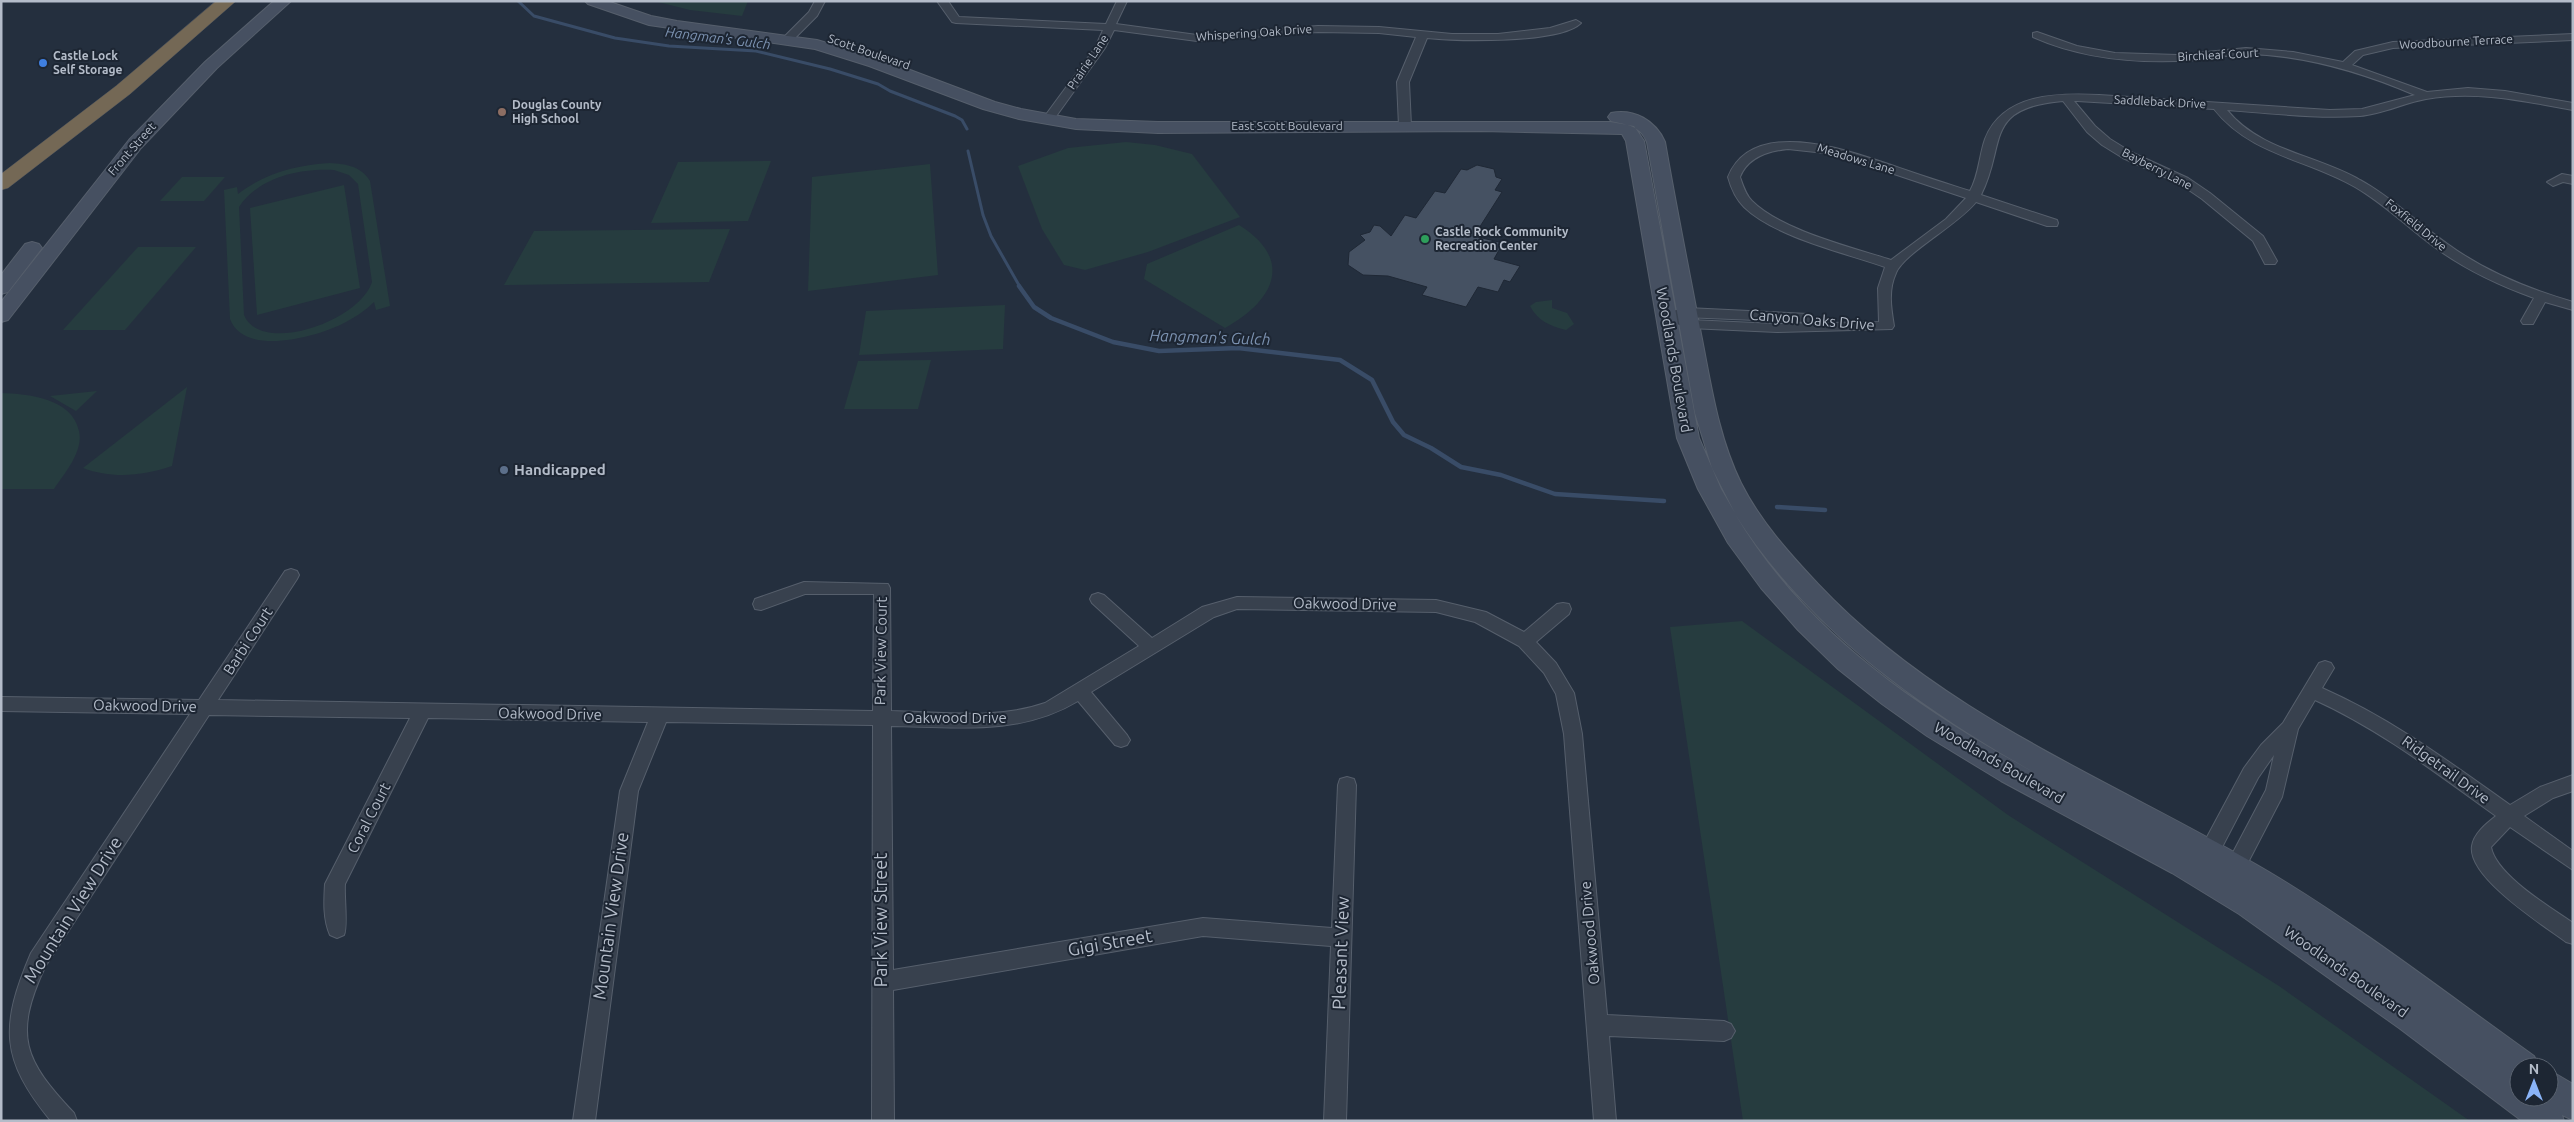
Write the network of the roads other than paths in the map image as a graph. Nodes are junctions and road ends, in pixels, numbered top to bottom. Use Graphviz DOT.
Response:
graph roads {
  1 [pos="202,1"];
  2 [pos="227,1"];
  3 [pos="267,1"];
  4 [pos="283,1"];
  5 [pos="593,1"];
  6 [pos="621,1"];
  7 [pos="820,1"];
  8 [pos="942,1"];
  9 [pos="1122,1"];
  10 [pos="1576,24"];
  11 [pos="1112,27"];
  12 [pos="1423,34"];
  13 [pos="2037,35"];
  14 [pos="792,36"];
  15 [pos="2573,38"];
  16 [pos="2346,66"];
  17 [pos="950,93"];
  18 [pos="2426,96"];
  19 [pos="2065,97"];
  20 [pos="2217,105"];
  21 [pos="2573,107"];
  22 [pos="1051,115"];
  23 [pos="1405,121"];
  24 [pos="1634,126"];
  25 [pos="1,161"];
  26 [pos="2573,180"];
  27 [pos="2553,182"];
  28 [pos="1,184"];
  29 [pos="1973,197"];
  30 [pos="2052,223"];
  31 [pos="2270,261"];
  32 [pos="1893,265"];
  33 [pos="1,288"];
  34 [pos="2541,297"];
  35 [pos="2573,306"];
  36 [pos="1,316"];
  37 [pos="1681,317"];
  38 [pos="2528,321"];
  39 [pos="1887,326"];
  40 [pos="291,576"];
  41 [pos="1098,599"];
  42 [pos="760,604"];
  43 [pos="1563,609"];
  44 [pos="1525,641"];
  45 [pos="1150,646"];
  46 [pos="2325,668"];
  47 [pos="1080,691"];
  48 [pos="2311,691"];
  49 [pos="1,704"];
  50 [pos="205,707"];
  51 [pos="422,712"];
  52 [pos="659,716"];
  53 [pos="880,719"];
  54 [pos="2289,728"];
  55 [pos="1121,740"];
  56 [pos="2573,783"];
  57 [pos="1347,785"];
  58 [pos="2509,816"];
  59 [pos="2573,862"];
  60 [pos="2219,867"];
  61 [pos="337,928"];
  62 [pos="2573,935"];
  63 [pos="1341,938"];
  64 [pos="881,982"];
  65 [pos="1597,1025"];
  66 [pos="1724,1031"];
  67 [pos="2509,1057"];
  68 [pos="2559,1094"];
  69 [pos="2573,1104"];
  70 [pos="66,1121"];
  71 [pos="584,1121"];
  72 [pos="882,1121"];
  73 [pos="1335,1121"];
  74 [pos="1605,1121"];
  75 [pos="2548,1121"];
  1 -- 25 [label="highway"];
  2 -- 28 [label="highway"];
  3 -- 33 [label="street, Front Street"];
  4 -- 36 [label="street, Front Street"];
  5 -- 14 [label="street, Scott Boulevard"];
  6 -- 14 [label="street, Scott Boulevard"];
  7 -- 14 [label="street"];
  8 -- 11 [label="street, Whispering Oak Drive"];
  9 -- 11 [label="street, Prairie Lane"];
  10 -- 12 [label="street, Whispering Oak Drive"];
  11 -- 12 [label="street, Whispering Oak Drive"];
  11 -- 22 [label="street, Prairie Lane"];
  12 -- 23 [label="street"];
  13 -- 16 [label="street, Birchleaf Court"];
  14 -- 17 [label="street, Scott Boulevard"];
  14 -- 22 [label="street, Scott Boulevard"];
  15 -- 16 [label="street, Woodbourne Terrace"];
  16 -- 18 [label="street, Birchleaf Court"];
  17 -- 22 [label="street, East Scott Boulevard"];
  18 -- 20 [label="street, Saddleback Drive"];
  18 -- 21 [label="street, Saddleback Drive"];
  19 -- 20 [label="street, Saddleback Drive"];
  19 -- 29 [label="street, Saddleback Drive"];
  19 -- 31 [label="street, Bayberry Lane"];
  20 -- 34 [label="street, Foxfield Drive"];
  22 -- 23 [label="street, East Scott Boulevard"];
  23 -- 24 [label="street, East Scott Boulevard"];
  24 -- 37 [label="street, Woodlands Boulevard"];
  26 -- 27 [label="street"];
  29 -- 30 [label="street, Meadows Lane"];
  29 -- 32 [label="street, Saddleback Drive"];
  29 -- 32 [label="street, Meadows Lane"];
  32 -- 39 [label="street, Saddleback Drive"];
  34 -- 35 [label="street, Foxfield Drive"];
  34 -- 38 [label="street"];
  37 -- 39 [label="street, Canyon Oaks Drive"];
  37 -- 60 [label="street, Woodlands Boulevard"];
  40 -- 50 [label="street, Barbi Court"];
  41 -- 45 [label="street"];
  42 -- 53 [label="street, Park View Court"];
  43 -- 44 [label="street"];
  44 -- 45 [label="street, Oakwood Drive"];
  44 -- 65 [label="street, Oakwood Drive"];
  45 -- 47 [label="street, Oakwood Drive"];
  46 -- 48 [label="street"];
  47 -- 53 [label="street, Oakwood Drive"];
  47 -- 55 [label="street"];
  48 -- 54 [label="street"];
  48 -- 58 [label="street, Ridgetrail Drive"];
  49 -- 50 [label="street, Oakwood Drive"];
  50 -- 51 [label="street, Oakwood Drive"];
  50 -- 70 [label="street, Mountain View Drive"];
  51 -- 52 [label="street, Oakwood Drive"];
  51 -- 61 [label="street, Coral Court"];
  52 -- 53 [label="street, Oakwood Drive"];
  52 -- 71 [label="street, Mountain View Drive"];
  53 -- 64 [label="street, Park View Street"];
  54 -- 60 [label="street"];
  54 -- 60 [label="street"];
  56 -- 58 [label="street"];
  57 -- 63 [label="street, Pleasant View"];
  58 -- 59 [label="street, Ridgetrail Drive"];
  58 -- 62 [label="street"];
  60 -- 67 [label="street, Woodlands Boulevard"];
  60 -- 75 [label="street, Woodlands Boulevard"];
  63 -- 64 [label="street, Gigi Street"];
  63 -- 73 [label="street, Pleasant View"];
  64 -- 72 [label="street, Park View Street"];
  65 -- 66 [label="street"];
  65 -- 74 [label="street, Oakwood Drive"];
  68 -- 69 [label="street"];
}
